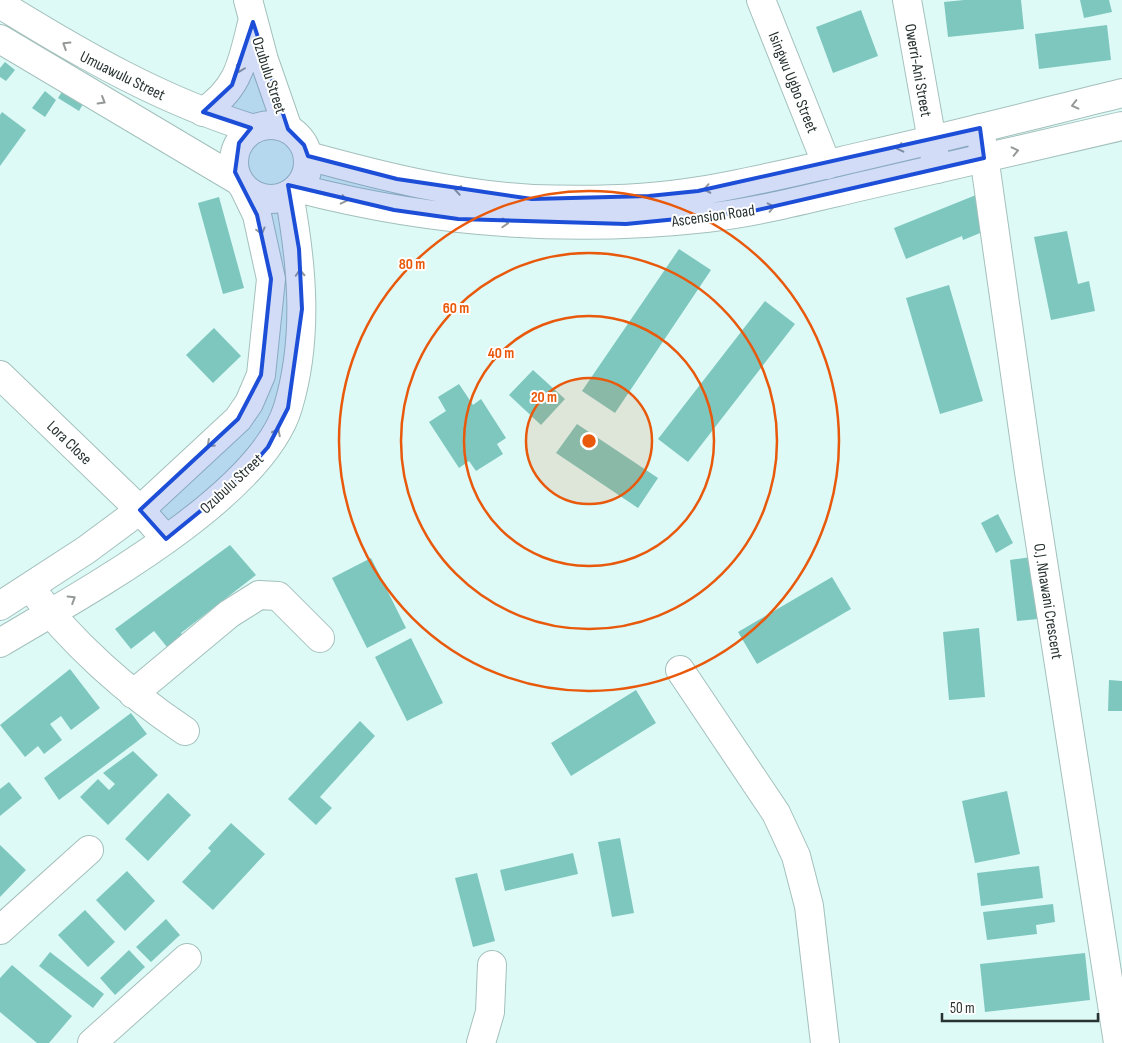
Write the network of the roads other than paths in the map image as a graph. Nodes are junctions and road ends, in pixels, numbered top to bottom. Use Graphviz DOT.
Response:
graph roads {
  1 [pos="761,0"];
  2 [pos="907,0"];
  3 [pos="0,4"];
  4 [pos="250,11"];
  5 [pos="0,39"];
  6 [pos="1122,93"];
  7 [pos="203,112"];
  8 [pos="1122,126"];
  9 [pos="980,128"];
  10 [pos="254,129"];
  11 [pos="288,129"];
  12 [pos="931,140"];
  13 [pos="308,156"];
  14 [pos="984,158"];
  15 [pos="827,165"];
  16 [pos="937,169"];
  17 [pos="241,184"];
  18 [pos="293,191"];
  19 [pos="0,375"];
  20 [pos="140,510"];
  21 [pos="166,539"];
  22 [pos="30,587"];
  23 [pos="0,606"];
  24 [pos="49,614"];
  25 [pos="320,638"];
  26 [pos="0,643"];
  27 [pos="680,670"];
  28 [pos="133,694"];
  29 [pos="184,731"];
  30 [pos="89,850"];
  31 [pos="0,930"];
  32 [pos="187,958"];
  33 [pos="492,965"];
  34 [pos="92,1043"];
  35 [pos="480,1043"];
  36 [pos="825,1043"];
  37 [pos="1118,1043"];
  1 -- 15 [label="main road, Isingwu Ugbo Street"];
  2 -- 12 [label="main road, Owerri-Ani Street"];
  7 -- 3 [label="main road, Umuawulu Street, one-way"];
  4 -- 7 [label="main road, Ozubulu Street, one-way"];
  4 -- 11 [label="main road, Ozubulu Street"];
  5 -- 17 [label="main road, Umuawulu Street, one-way"];
  6 -- 9 [label="main road, Ascension Road, one-way"];
  7 -- 10 [label="main road, Umuawulu Street"];
  14 -- 8 [label="main road, Ascension Road, one-way"];
  9 -- 12 [label="main road, Ascension Road"];
  9 -- 14 [label="main road, O.J .Nnawani Crescent"];
  10 -- 11 [label="main road"];
  10 -- 17 [label="main road"];
  11 -- 13 [label="main road"];
  12 -- 15 [label="main road, Ascension Road, one-way"];
  12 -- 16 [label="main road, Owerri-Ani Street"];
  15 -- 13 [label="main road, Ascension Road, one-way"];
  13 -- 18 [label="main road"];
  14 -- 16 [label="main road, Ascension Road"];
  14 -- 37 [label="main road, O.J .Nnawani Crescent"];
  18 -- 16 [label="main road, Ascension Road, one-way"];
  17 -- 18 [label="main road"];
  17 -- 20 [label="main road, one-way"];
  21 -- 18 [label="main road, Ozubulu Street, one-way"];
  19 -- 20 [label="main road, Lora Close"];
  20 -- 21 [label="main road, Lora Close"];
  20 -- 22 [label="main road"];
  24 -- 21 [label="main road, Ozubulu Street, one-way"];
  22 -- 23 [label="main road"];
  22 -- 24 [label="main road"];
  24 -- 26 [label="main road, Ozubulu Street"];
  24 -- 28 [label="main road"];
  25 -- 28 [label="main road"];
  27 -- 36 [label="main road"];
  28 -- 29 [label="main road"];
  30 -- 31 [label="main road"];
  32 -- 34 [label="main road"];
  33 -- 35 [label="main road"];
}
